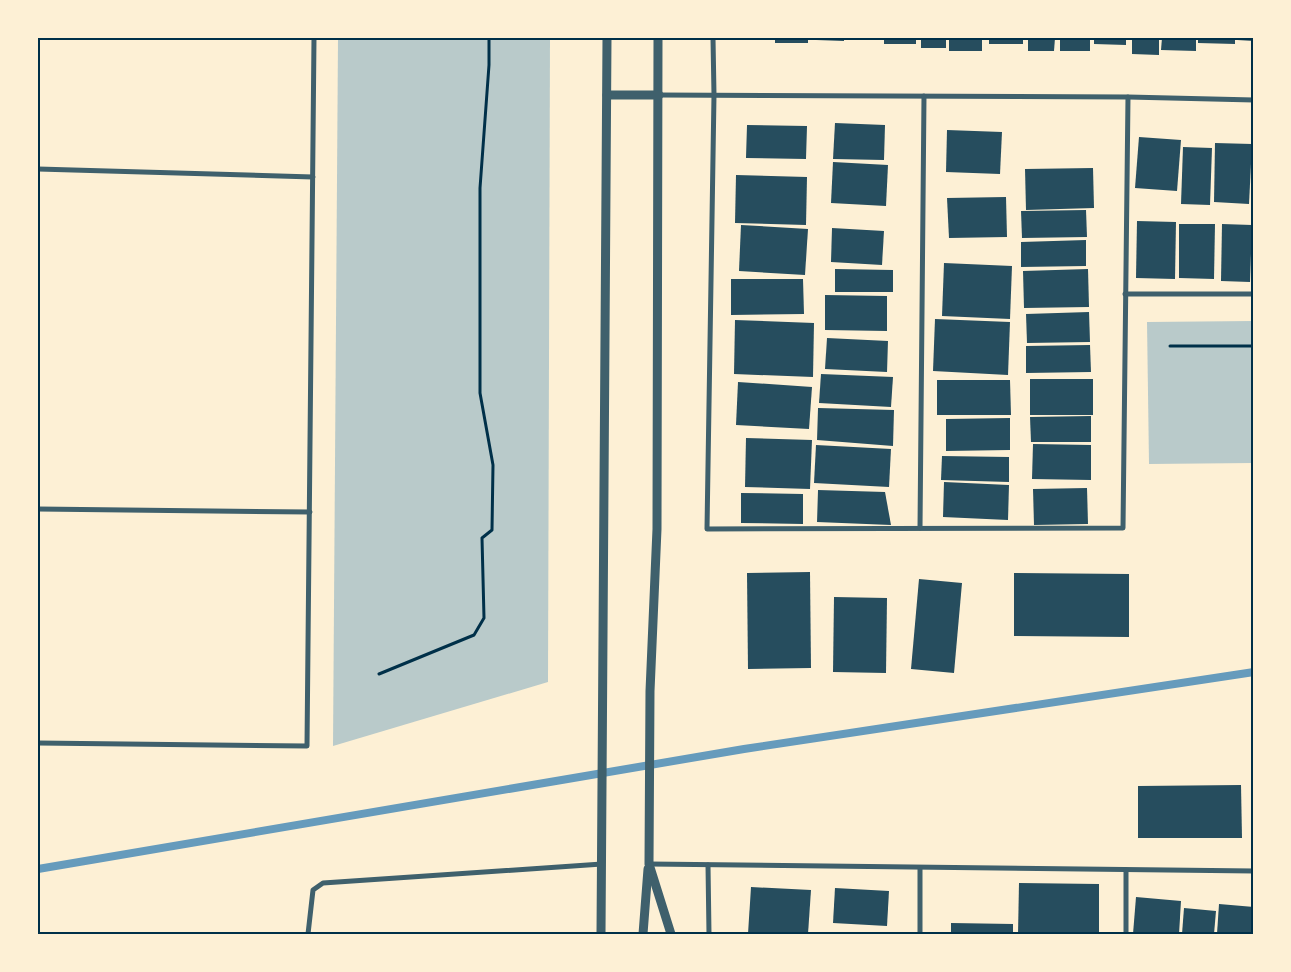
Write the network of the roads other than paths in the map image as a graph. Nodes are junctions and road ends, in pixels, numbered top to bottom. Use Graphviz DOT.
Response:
graph roads {
  1 [pos="314,38"];
  2 [pos="607,38"];
  3 [pos="658,38"];
  4 [pos="713,38"];
  5 [pos="607,95"];
  6 [pos="659,95"];
  7 [pos="714,95"];
  8 [pos="924,96"];
  9 [pos="1128,97"];
  10 [pos="1254,100"];
  11 [pos="38,169"];
  12 [pos="313,177"];
  13 [pos="1125,294"];
  14 [pos="1254,294"];
  15 [pos="38,509"];
  16 [pos="310,512"];
  17 [pos="920,528"];
  18 [pos="38,743"];
  19 [pos="602,864"];
  20 [pos="649,864"];
  21 [pos="708,865"];
  22 [pos="920,868"];
  23 [pos="1126,870"];
  24 [pos="1254,871"];
  25 [pos="308,934"];
  26 [pos="601,934"];
  27 [pos="644,934"];
  28 [pos="671,934"];
  29 [pos="709,934"];
  30 [pos="920,934"];
  31 [pos="1126,934"];
  1 -- 12 [label="street"];
  2 -- 5 [label="street"];
  3 -- 6 [label="street"];
  4 -- 7 [label="street"];
  5 -- 6 [label="street"];
  5 -- 19 [label="street"];
  6 -- 7 [label="street"];
  6 -- 20 [label="street"];
  7 -- 8 [label="street"];
  7 -- 17 [label="street"];
  8 -- 9 [label="street"];
  8 -- 17 [label="street"];
  9 -- 10 [label="street"];
  9 -- 13 [label="street"];
  11 -- 12 [label="street"];
  12 -- 16 [label="street"];
  13 -- 14 [label="street"];
  13 -- 17 [label="street"];
  15 -- 16 [label="street"];
  16 -- 18 [label="street"];
  19 -- 25 [label="street"];
  19 -- 26 [label="street"];
  20 -- 21 [label="street"];
  20 -- 27 [label="street"];
  20 -- 28 [label="street"];
  21 -- 22 [label="street"];
  21 -- 29 [label="street"];
  22 -- 23 [label="street"];
  22 -- 30 [label="street"];
  23 -- 24 [label="street"];
  23 -- 31 [label="street"];
}
